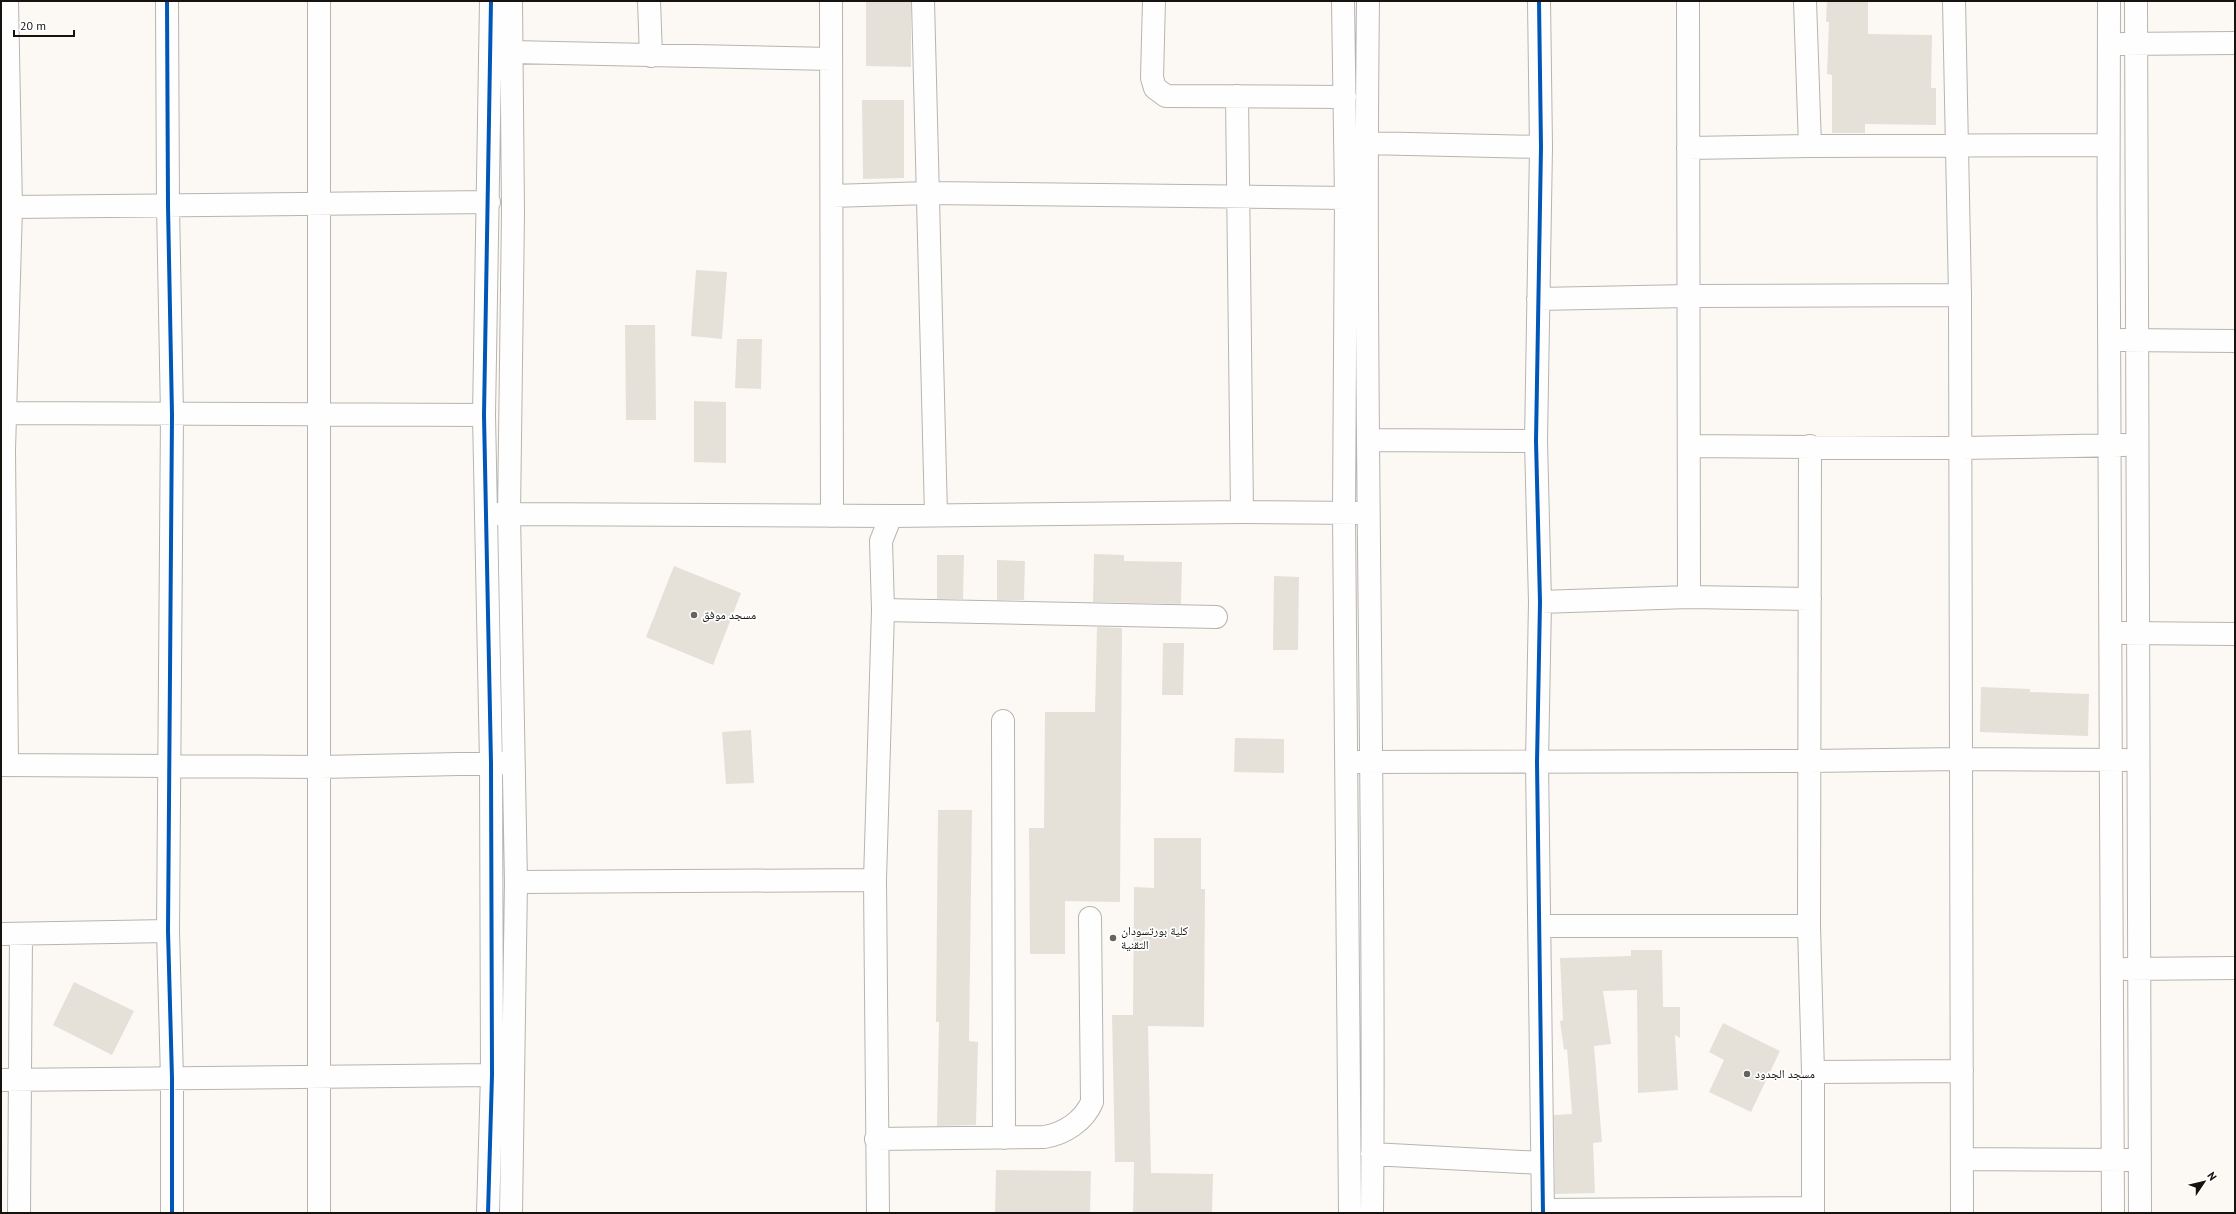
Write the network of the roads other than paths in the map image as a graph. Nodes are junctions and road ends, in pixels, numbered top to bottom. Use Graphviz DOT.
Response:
graph roads {
  1 [pos="7,1"];
  2 [pos="167,1"];
  3 [pos="319,1"];
  4 [pos="491,1"];
  5 [pos="511,1"];
  6 [pos="649,1"];
  7 [pos="831,1"];
  8 [pos="923,1"];
  9 [pos="1154,1"];
  10 [pos="1343,1"];
  11 [pos="1368,1"];
  12 [pos="1539,1"];
  13 [pos="1688,1"];
  14 [pos="1805,1"];
  15 [pos="1954,1"];
  16 [pos="2109,1"];
  17 [pos="2136,1"];
  18 [pos="2235,43"];
  19 [pos="2108,44"];
  20 [pos="2136,44"];
  21 [pos="512,52"];
  22 [pos="651,56"];
  23 [pos="831,59"];
  24 [pos="1237,96"];
  25 [pos="1345,97"];
  26 [pos="1366,143"];
  27 [pos="2108,145"];
  28 [pos="1810,146"];
  29 [pos="1958,146"];
  30 [pos="1541,147"];
  31 [pos="1688,148"];
  32 [pos="928,193"];
  33 [pos="832,196"];
  34 [pos="1237,196"];
  35 [pos="1346,198"];
  36 [pos="489,202"];
  37 [pos="318,205"];
  38 [pos="168,206"];
  39 [pos="11,207"];
  40 [pos="1688,296"];
  41 [pos="1960,296"];
  42 [pos="1538,299"];
  43 [pos="2136,340"];
  44 [pos="2110,341"];
  45 [pos="2235,341"];
  46 [pos="7,414"];
  47 [pos="320,414"];
  48 [pos="172,415"];
  49 [pos="484,415"];
  50 [pos="1369,440"];
  51 [pos="1536,441"];
  52 [pos="2137,444"];
  53 [pos="1689,446"];
  54 [pos="1810,446"];
  55 [pos="2110,446"];
  56 [pos="1961,448"];
  57 [pos="3,450"];
  58 [pos="1242,512"];
  59 [pos="486,513"];
  60 [pos="1344,513"];
  61 [pos="1370,513"];
  62 [pos="509,515"];
  63 [pos="936,515"];
  64 [pos="832,516"];
  65 [pos="892,516"];
  66 [pos="1689,598"];
  67 [pos="1810,599"];
  68 [pos="1540,602"];
  69 [pos="883,610"];
  70 [pos="1216,617"];
  71 [pos="2110,632"];
  72 [pos="2138,633"];
  73 [pos="2235,634"];
  74 [pos="1003,721"];
  75 [pos="1960,759"];
  76 [pos="2110,760"];
  77 [pos="1370,761"];
  78 [pos="1809,761"];
  79 [pos="2138,761"];
  80 [pos="1537,762"];
  81 [pos="491,763"];
  82 [pos="514,763"];
  83 [pos="1347,763"];
  84 [pos="4,765"];
  85 [pos="170,765"];
  86 [pos="320,767"];
  87 [pos="875,880"];
  88 [pos="516,882"];
  89 [pos="1090,918"];
  90 [pos="1540,926"];
  91 [pos="1809,926"];
  92 [pos="168,931"];
  93 [pos="11,934"];
  94 [pos="2235,968"];
  95 [pos="2113,969"];
  96 [pos="2140,969"];
  97 [pos="1962,1071"];
  98 [pos="1814,1072"];
  99 [pos="320,1076"];
  100 [pos="492,1076"];
  101 [pos="172,1078"];
  102 [pos="10,1080"];
  103 [pos="1004,1138"];
  104 [pos="876,1139"];
  105 [pos="1372,1154"];
  106 [pos="1963,1159"];
  107 [pos="2113,1159"];
  108 [pos="2141,1160"];
  109 [pos="1541,1163"];
  110 [pos="1813,1210"];
  111 [pos="1543,1212"];
  112 [pos="20,1213"];
  113 [pos="172,1213"];
  114 [pos="319,1213"];
  115 [pos="488,1213"];
  116 [pos="511,1213"];
  117 [pos="878,1213"];
  118 [pos="1350,1213"];
  119 [pos="1372,1213"];
  120 [pos="1962,1213"];
  121 [pos="2114,1213"];
  122 [pos="2140,1213"];
  1 -- 39 [label="street"];
  2 -- 38 [label="street"];
  3 -- 37 [label="street"];
  4 -- 36 [label="street"];
  5 -- 21 [label="street"];
  6 -- 22 [label="street"];
  7 -- 23 [label="street"];
  8 -- 32 [label="street"];
  9 -- 24 [label="street"];
  10 -- 25 [label="street"];
  11 -- 26 [label="street"];
  12 -- 30 [label="street"];
  13 -- 31 [label="street"];
  14 -- 28 [label="street"];
  15 -- 29 [label="street"];
  16 -- 19 [label="street"];
  17 -- 20 [label="street"];
  18 -- 20 [label="street"];
  19 -- 20 [label="street"];
  19 -- 27 [label="street"];
  20 -- 43 [label="street"];
  21 -- 22 [label="street"];
  21 -- 62 [label="street"];
  22 -- 23 [label="street"];
  23 -- 33 [label="street"];
  24 -- 25 [label="street"];
  24 -- 34 [label="street"];
  25 -- 35 [label="street"];
  26 -- 30 [label="street"];
  26 -- 50 [label="street"];
  27 -- 29 [label="street"];
  27 -- 44 [label="street"];
  28 -- 29 [label="street"];
  28 -- 31 [label="street"];
  29 -- 41 [label="street"];
  30 -- 42 [label="street"];
  31 -- 40 [label="street"];
  32 -- 33 [label="street"];
  32 -- 34 [label="street"];
  32 -- 63 [label="street"];
  33 -- 64 [label="street"];
  34 -- 35 [label="street"];
  34 -- 58 [label="street"];
  35 -- 60 [label="street"];
  36 -- 37 [label="street"];
  36 -- 49 [label="street"];
  37 -- 38 [label="street"];
  37 -- 47 [label="street"];
  38 -- 39 [label="street"];
  38 -- 48 [label="street"];
  39 -- 46 [label="street"];
  40 -- 41 [label="street"];
  40 -- 42 [label="street"];
  40 -- 53 [label="street"];
  41 -- 56 [label="street"];
  42 -- 51 [label="street"];
  43 -- 44 [label="street"];
  43 -- 45 [label="street"];
  43 -- 52 [label="street"];
  44 -- 55 [label="street"];
  46 -- 48 [label="street"];
  46 -- 57 [label="street"];
  47 -- 48 [label="street"];
  47 -- 49 [label="street"];
  47 -- 86 [label="street"];
  48 -- 85 [label="street"];
  49 -- 59 [label="street"];
  50 -- 51 [label="street"];
  50 -- 61 [label="street"];
  51 -- 68 [label="street"];
  52 -- 55 [label="street"];
  52 -- 72 [label="street"];
  53 -- 54 [label="street"];
  53 -- 66 [label="street"];
  54 -- 56 [label="street"];
  54 -- 67 [label="street"];
  55 -- 56 [label="street"];
  55 -- 71 [label="street"];
  56 -- 75 [label="street"];
  57 -- 84 [label="street"];
  58 -- 60 [label="street"];
  58 -- 63 [label="street"];
  59 -- 62 [label="street"];
  59 -- 81 [label="street"];
  60 -- 61 [label="street"];
  60 -- 83 [label="street"];
  61 -- 77 [label="street"];
  62 -- 64 [label="street"];
  62 -- 82 [label="street"];
  63 -- 65 [label="street"];
  64 -- 65 [label="street"];
  65 -- 69 [label="street"];
  66 -- 67 [label="street"];
  66 -- 68 [label="street"];
  67 -- 78 [label="street"];
  68 -- 80 [label="street"];
  69 -- 70 [label="street"];
  69 -- 87 [label="street"];
  71 -- 72 [label="street"];
  71 -- 76 [label="street"];
  72 -- 73 [label="street"];
  72 -- 79 [label="street"];
  74 -- 103 [label="street"];
  75 -- 76 [label="street"];
  75 -- 78 [label="street"];
  75 -- 97 [label="street"];
  76 -- 79 [label="street"];
  76 -- 95 [label="street"];
  77 -- 80 [label="street"];
  77 -- 83 [label="street"];
  77 -- 105 [label="street"];
  78 -- 80 [label="street"];
  78 -- 91 [label="street"];
  79 -- 96 [label="street"];
  80 -- 90 [label="street"];
  81 -- 82 [label="street"];
  81 -- 86 [label="street"];
  81 -- 100 [label="street"];
  82 -- 88 [label="street"];
  83 -- 118 [label="street"];
  84 -- 85 [label="street"];
  85 -- 86 [label="street"];
  85 -- 92 [label="street"];
  86 -- 99 [label="street"];
  87 -- 88 [label="street"];
  87 -- 104 [label="street"];
  88 -- 116 [label="street"];
  89 -- 103 [label="street"];
  90 -- 91 [label="street"];
  90 -- 109 [label="street"];
  91 -- 98 [label="street"];
  92 -- 93 [label="street"];
  92 -- 101 [label="street"];
  93 -- 102 [label="street"];
  94 -- 96 [label="street"];
  95 -- 96 [label="street"];
  95 -- 107 [label="street"];
  96 -- 108 [label="street"];
  97 -- 98 [label="street"];
  97 -- 106 [label="street"];
  98 -- 110 [label="street"];
  99 -- 100 [label="street"];
  99 -- 101 [label="street"];
  99 -- 114 [label="street"];
  100 -- 115 [label="street"];
  101 -- 102 [label="street"];
  101 -- 113 [label="street"];
  102 -- 112 [label="street"];
  103 -- 104 [label="street"];
  104 -- 117 [label="street"];
  105 -- 109 [label="street"];
  105 -- 119 [label="street"];
  106 -- 107 [label="street"];
  106 -- 120 [label="street"];
  107 -- 108 [label="street"];
  107 -- 121 [label="street"];
  108 -- 122 [label="street"];
  109 -- 111 [label="street"];
  110 -- 111 [label="street"];
}
